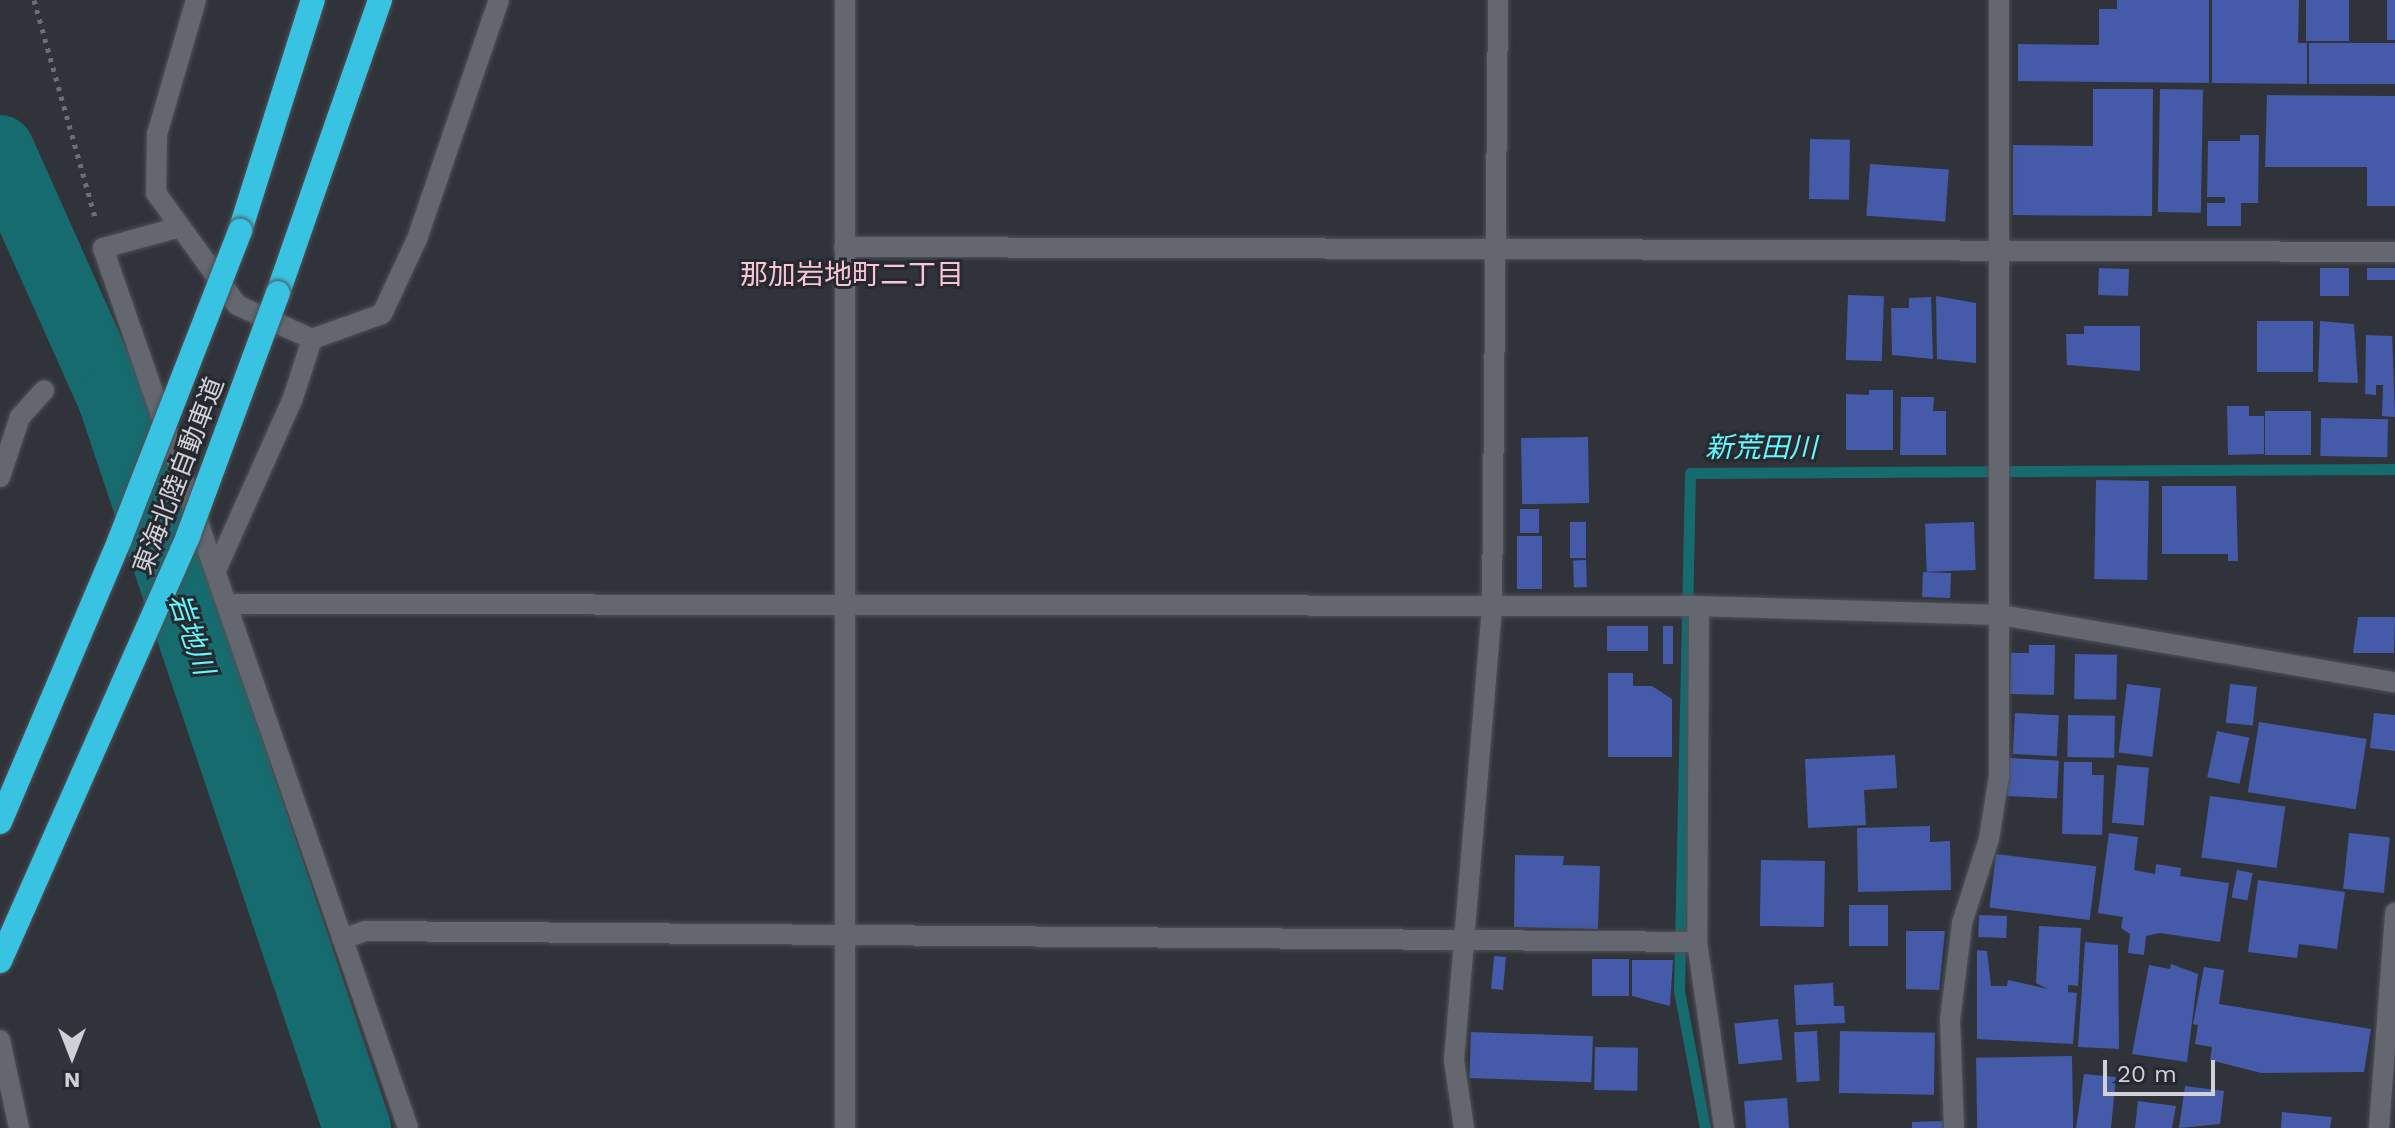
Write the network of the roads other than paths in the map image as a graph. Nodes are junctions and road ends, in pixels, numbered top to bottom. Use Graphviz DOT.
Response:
graph roads {
  1 [pos="196,0"];
  2 [pos="313,0"];
  3 [pos="380,0"];
  4 [pos="499,0"];
  5 [pos="845,0"];
  6 [pos="1498,0"];
  7 [pos="1999,0"];
  8 [pos="180,227"];
  9 [pos="844,247"];
  10 [pos="1496,249"];
  11 [pos="1997,251"];
  12 [pos="2395,252"];
  13 [pos="312,339"];
  14 [pos="44,390"];
  15 [pos="0,477"];
  16 [pos="217,568"];
  17 [pos="230,604"];
  18 [pos="844,605"];
  19 [pos="1492,606"];
  20 [pos="1698,606"];
  21 [pos="2001,615"];
  22 [pos="2395,682"];
  23 [pos="0,822"];
  24 [pos="2395,913"];
  25 [pos="841,933"];
  26 [pos="342,939"];
  27 [pos="1464,939"];
  28 [pos="1695,942"];
  29 [pos="0,961"];
  30 [pos="0,1040"];
  31 [pos="19,1128"];
  32 [pos="408,1128"];
  33 [pos="845,1128"];
  34 [pos="1464,1128"];
  35 [pos="1724,1128"];
  36 [pos="1954,1128"];
  37 [pos="2379,1128"];
  1 -- 8 [label="street"];
  2 -- 23 [label="highway, 東海北陸自動車道, bridge"];
  3 -- 29 [label="highway, 東海北陸自動車道, bridge"];
  4 -- 13 [label="street"];
  5 -- 9 [label="street"];
  6 -- 10 [label="street"];
  7 -- 11 [label="street"];
  8 -- 13 [label="street"];
  8 -- 16 [label="street"];
  9 -- 10 [label="street"];
  9 -- 18 [label="street"];
  10 -- 11 [label="street"];
  10 -- 19 [label="street"];
  11 -- 12 [label="street"];
  11 -- 21 [label="street"];
  13 -- 16 [label="street"];
  14 -- 15 [label="street"];
  16 -- 17 [label="street"];
  17 -- 18 [label="street"];
  17 -- 26 [label="street"];
  18 -- 19 [label="street"];
  18 -- 25 [label="street"];
  19 -- 20 [label="street"];
  19 -- 27 [label="street"];
  20 -- 21 [label="street"];
  20 -- 28 [label="street"];
  21 -- 22 [label="street"];
  21 -- 36 [label="street"];
  24 -- 37 [label="street"];
  25 -- 26 [label="street"];
  25 -- 27 [label="street"];
  25 -- 33 [label="street"];
  26 -- 32 [label="street"];
  27 -- 28 [label="street"];
  27 -- 34 [label="street"];
  28 -- 35 [label="street"];
  30 -- 31 [label="street"];
}
